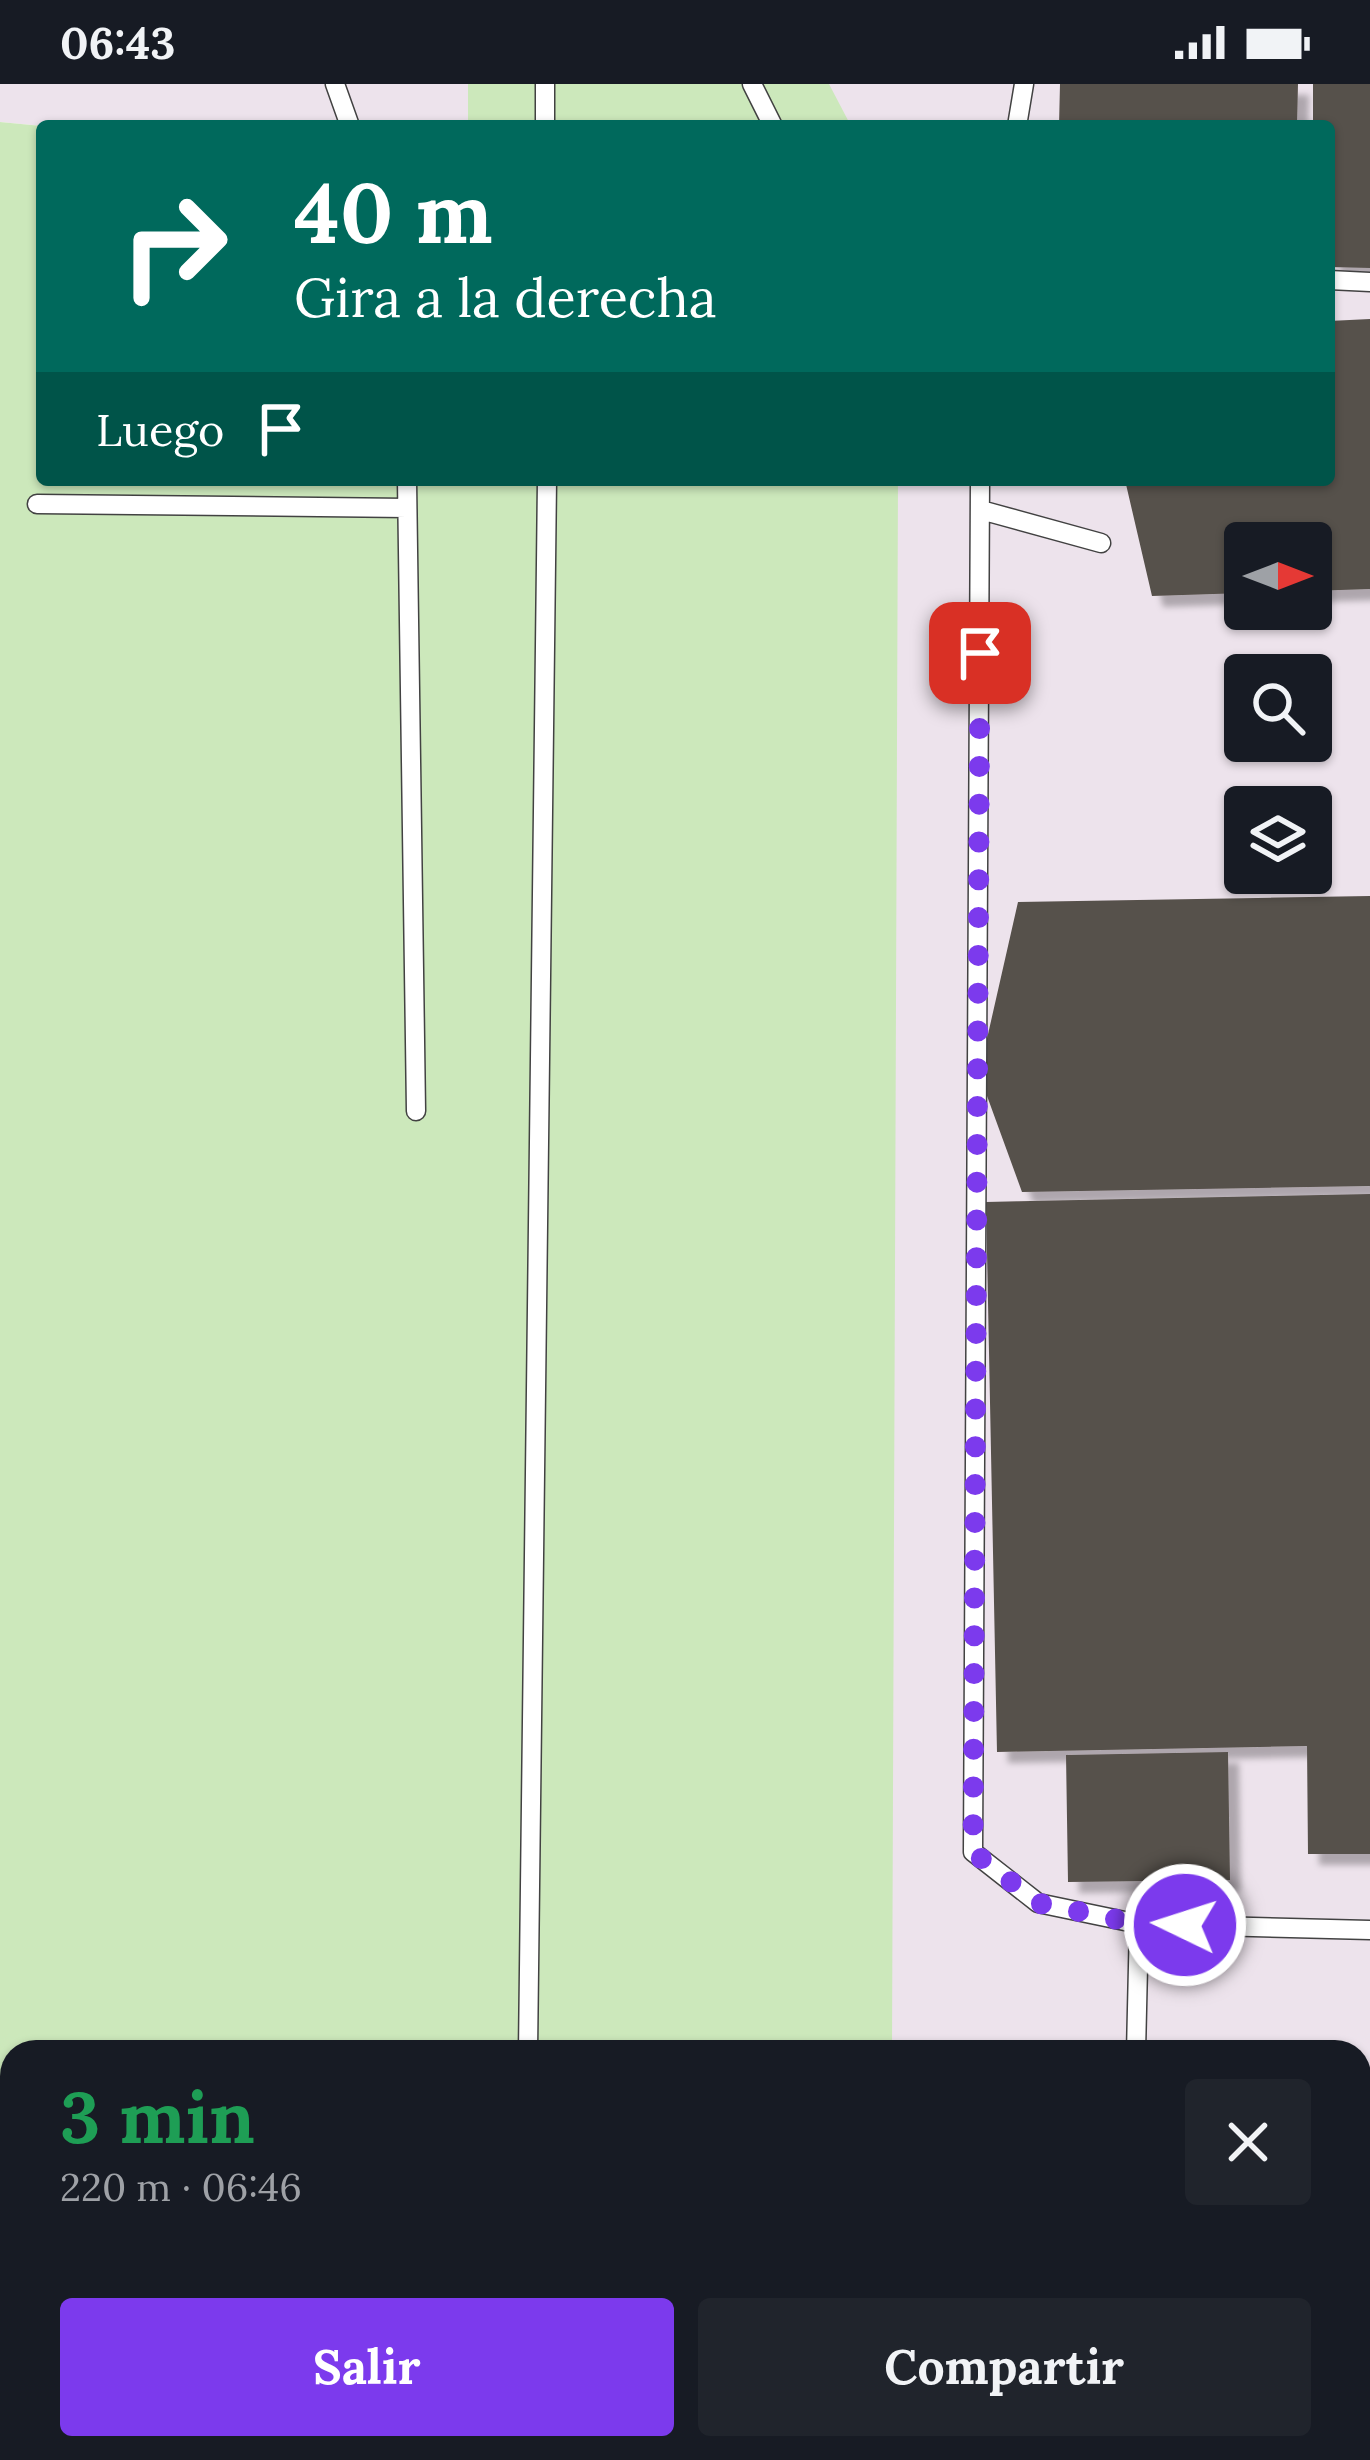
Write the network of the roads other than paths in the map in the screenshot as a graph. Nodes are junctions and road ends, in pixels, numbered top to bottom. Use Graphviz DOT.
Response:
graph roads {
  1 [pos="335,84"];
  2 [pos="545,84"];
  3 [pos="752,84"];
  4 [pos="1024,84"];
  5 [pos="348,120"];
  6 [pos="545,120"];
  7 [pos="770,120"];
  8 [pos="1018,120"];
  9 [pos="1335,280"];
  10 [pos="1370,282"];
  11 [pos="407,486"];
  12 [pos="547,486"];
  13 [pos="980,486"];
  14 [pos="37,504"];
  15 [pos="407,508"];
  16 [pos="981,510"];
  17 [pos="1101,543"];
  18 [pos="416,1111"];
  19 [pos="1139,1924"];
  20 [pos="1370,1930"];
  21 [pos="528,2040"];
  22 [pos="1136,2040"];
  1 -- 5 [label="lane"];
  2 -- 6 [label="lane"];
  3 -- 7 [label="lane"];
  4 -- 8 [label="lane"];
  9 -- 10 [label="lane"];
  11 -- 15 [label="lane"];
  12 -- 21 [label="lane"];
  13 -- 16 [label="lane"];
  14 -- 15 [label="lane"];
  15 -- 18 [label="lane"];
  16 -- 17 [label="lane"];
  16 -- 19 [label="lane"];
  19 -- 20 [label="lane"];
  19 -- 22 [label="lane"];
}
